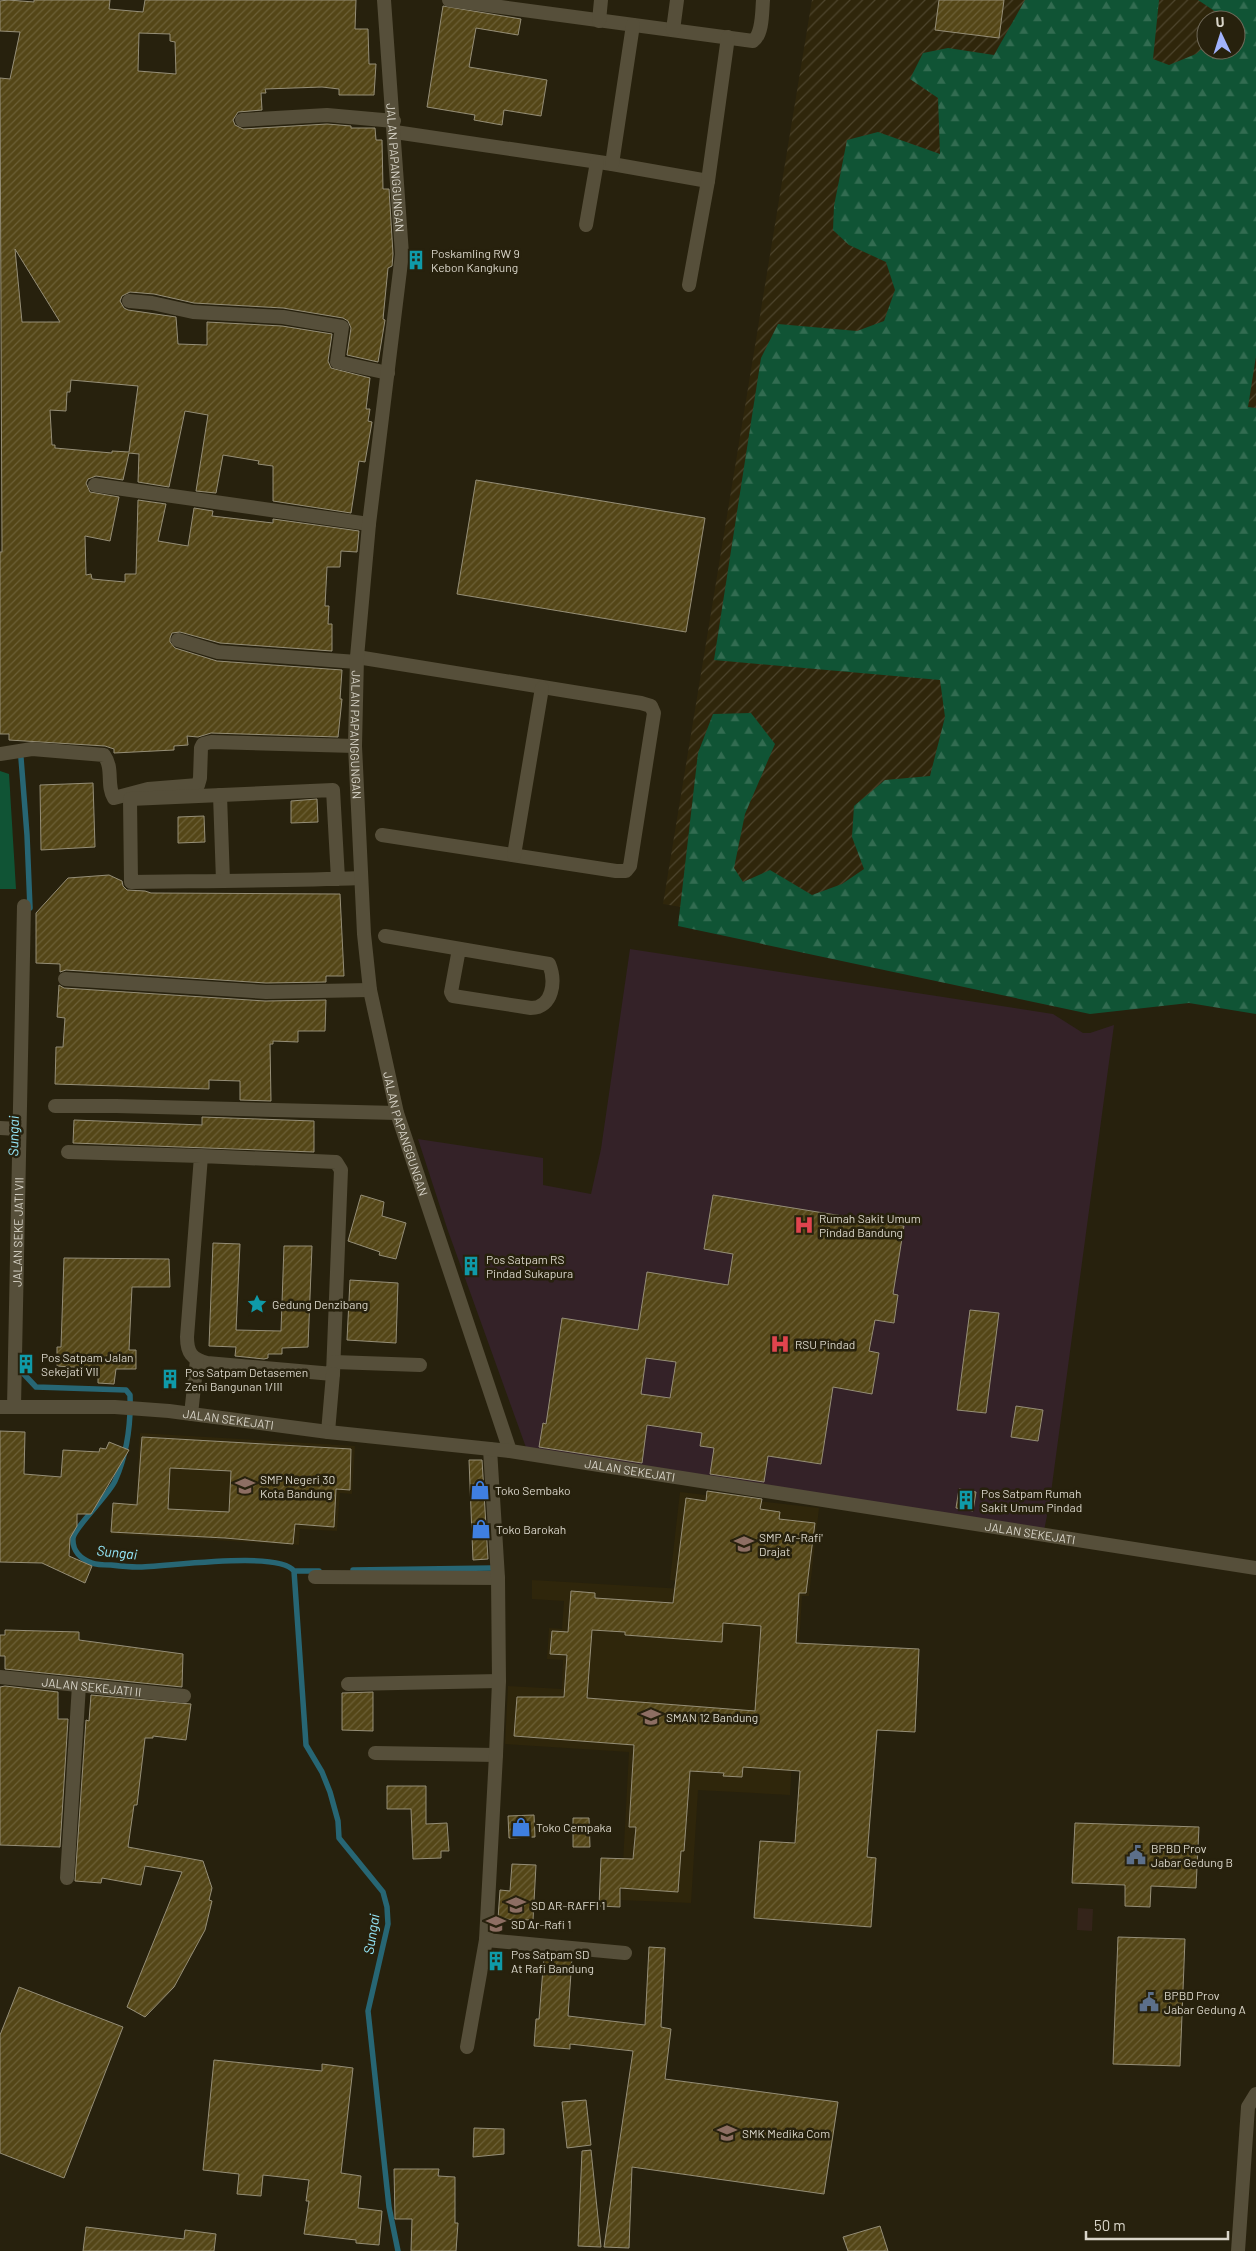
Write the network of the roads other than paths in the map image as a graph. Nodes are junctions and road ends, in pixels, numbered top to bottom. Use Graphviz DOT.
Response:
graph roads {
  1 [pos="384,0"];
  2 [pos="448,0"];
  3 [pos="602,0"];
  4 [pos="677,0"];
  5 [pos="763,0"];
  6 [pos="527,5"];
  7 [pos="599,21"];
  8 [pos="633,25"];
  9 [pos="672,30"];
  10 [pos="728,37"];
  11 [pos="242,120"];
  12 [pos="394,127"];
  13 [pos="597,162"];
  14 [pos="612,164"];
  15 [pos="708,181"];
  16 [pos="586,225"];
  17 [pos="689,285"];
  18 [pos="129,302"];
  19 [pos="388,373"];
  20 [pos="95,485"];
  21 [pos="369,524"];
  22 [pos="178,640"];
  23 [pos="357,660"];
  24 [pos="542,688"];
  25 [pos="355,746"];
  26 [pos="0,754"];
  27 [pos="220,795"];
  28 [pos="382,835"];
  29 [pos="514,855"];
  30 [pos="360,878"];
  31 [pos="338,879"];
  32 [pos="223,881"];
  33 [pos="24,906"];
  34 [pos="385,936"];
  35 [pos="459,948"];
  36 [pos="65,979"];
  37 [pos="370,990"];
  38 [pos="55,1106"];
  39 [pos="397,1113"];
  40 [pos="0,1128"];
  41 [pos="18,1129"];
  42 [pos="68,1152"];
  43 [pos="201,1156"];
  44 [pos="197,1360"];
  45 [pos="420,1365"];
  46 [pos="333,1368"];
  47 [pos="7,1407"];
  48 [pos="191,1414"];
  49 [pos="328,1432"];
  50 [pos="490,1449"];
  51 [pos="510,1451"];
  52 [pos="1256,1568"];
  53 [pos="315,1577"];
  54 [pos="498,1578"];
  55 [pos="0,1677"];
  56 [pos="499,1681"];
  57 [pos="348,1684"];
  58 [pos="79,1685"];
  59 [pos="184,1696"];
  60 [pos="375,1753"];
  61 [pos="496,1754"];
  62 [pos="67,1878"];
  63 [pos="486,1940"];
  64 [pos="625,1953"];
  65 [pos="467,2047"];
  66 [pos="1256,2094"];
  67 [pos="1238,2251"];
  1 -- 12 [label="street, JALAN PAPANGGUNGAN"];
  2 -- 6 [label="street"];
  3 -- 7 [label="street"];
  4 -- 9 [label="street"];
  5 -- 10 [label="street"];
  6 -- 7 [label="street"];
  7 -- 8 [label="street"];
  8 -- 9 [label="street"];
  8 -- 14 [label="street"];
  9 -- 10 [label="street"];
  10 -- 15 [label="street"];
  11 -- 12 [label="street"];
  12 -- 13 [label="street"];
  12 -- 19 [label="street, JALAN PAPANGGUNGAN"];
  13 -- 14 [label="street"];
  13 -- 16 [label="street"];
  14 -- 15 [label="street"];
  15 -- 17 [label="street"];
  18 -- 19 [label="street"];
  19 -- 21 [label="street, JALAN PAPANGGUNGAN"];
  20 -- 21 [label="street"];
  21 -- 23 [label="street, JALAN PAPANGGUNGAN"];
  22 -- 23 [label="street"];
  23 -- 24 [label="street"];
  23 -- 25 [label="street, JALAN PAPANGGUNGAN"];
  24 -- 29 [label="street"];
  24 -- 29 [label="street"];
  25 -- 26 [label="street"];
  25 -- 30 [label="street, JALAN PAPANGGUNGAN"];
  27 -- 31 [label="street"];
  27 -- 32 [label="street"];
  27 -- 32 [label="street"];
  28 -- 29 [label="street"];
  30 -- 31 [label="street"];
  30 -- 37 [label="street, JALAN PAPANGGUNGAN"];
  31 -- 32 [label="street"];
  33 -- 41 [label="street, JALAN SEKE JATI VII"];
  34 -- 35 [label="street"];
  35 -- 35 [label="street"];
  36 -- 37 [label="street"];
  37 -- 39 [label="street, JALAN PAPANGGUNGAN"];
  38 -- 39 [label="street"];
  39 -- 51 [label="street, JALAN PAPANGGUNGAN"];
  40 -- 41 [label="street"];
  41 -- 47 [label="street, JALAN SEKE JATI VII"];
  42 -- 43 [label="street"];
  43 -- 44 [label="street"];
  43 -- 46 [label="street"];
  44 -- 46 [label="street"];
  44 -- 48 [label="street"];
  45 -- 46 [label="street"];
  46 -- 49 [label="street"];
  47 -- 48 [label="street, JALAN SEKEJATI"];
  48 -- 49 [label="street, JALAN SEKEJATI"];
  49 -- 50 [label="street, JALAN SEKEJATI"];
  50 -- 51 [label="street, JALAN SEKEJATI"];
  50 -- 54 [label="street"];
  51 -- 52 [label="street, JALAN SEKEJATI"];
  53 -- 54 [label="street"];
  54 -- 56 [label="street"];
  55 -- 58 [label="street, JALAN SEKEJATI II"];
  56 -- 57 [label="street"];
  56 -- 61 [label="street"];
  58 -- 59 [label="street, JALAN SEKEJATI II"];
  58 -- 62 [label="street"];
  60 -- 61 [label="street"];
  61 -- 63 [label="street"];
  63 -- 64 [label="street"];
  63 -- 65 [label="street"];
  66 -- 67 [label="street"];
}
